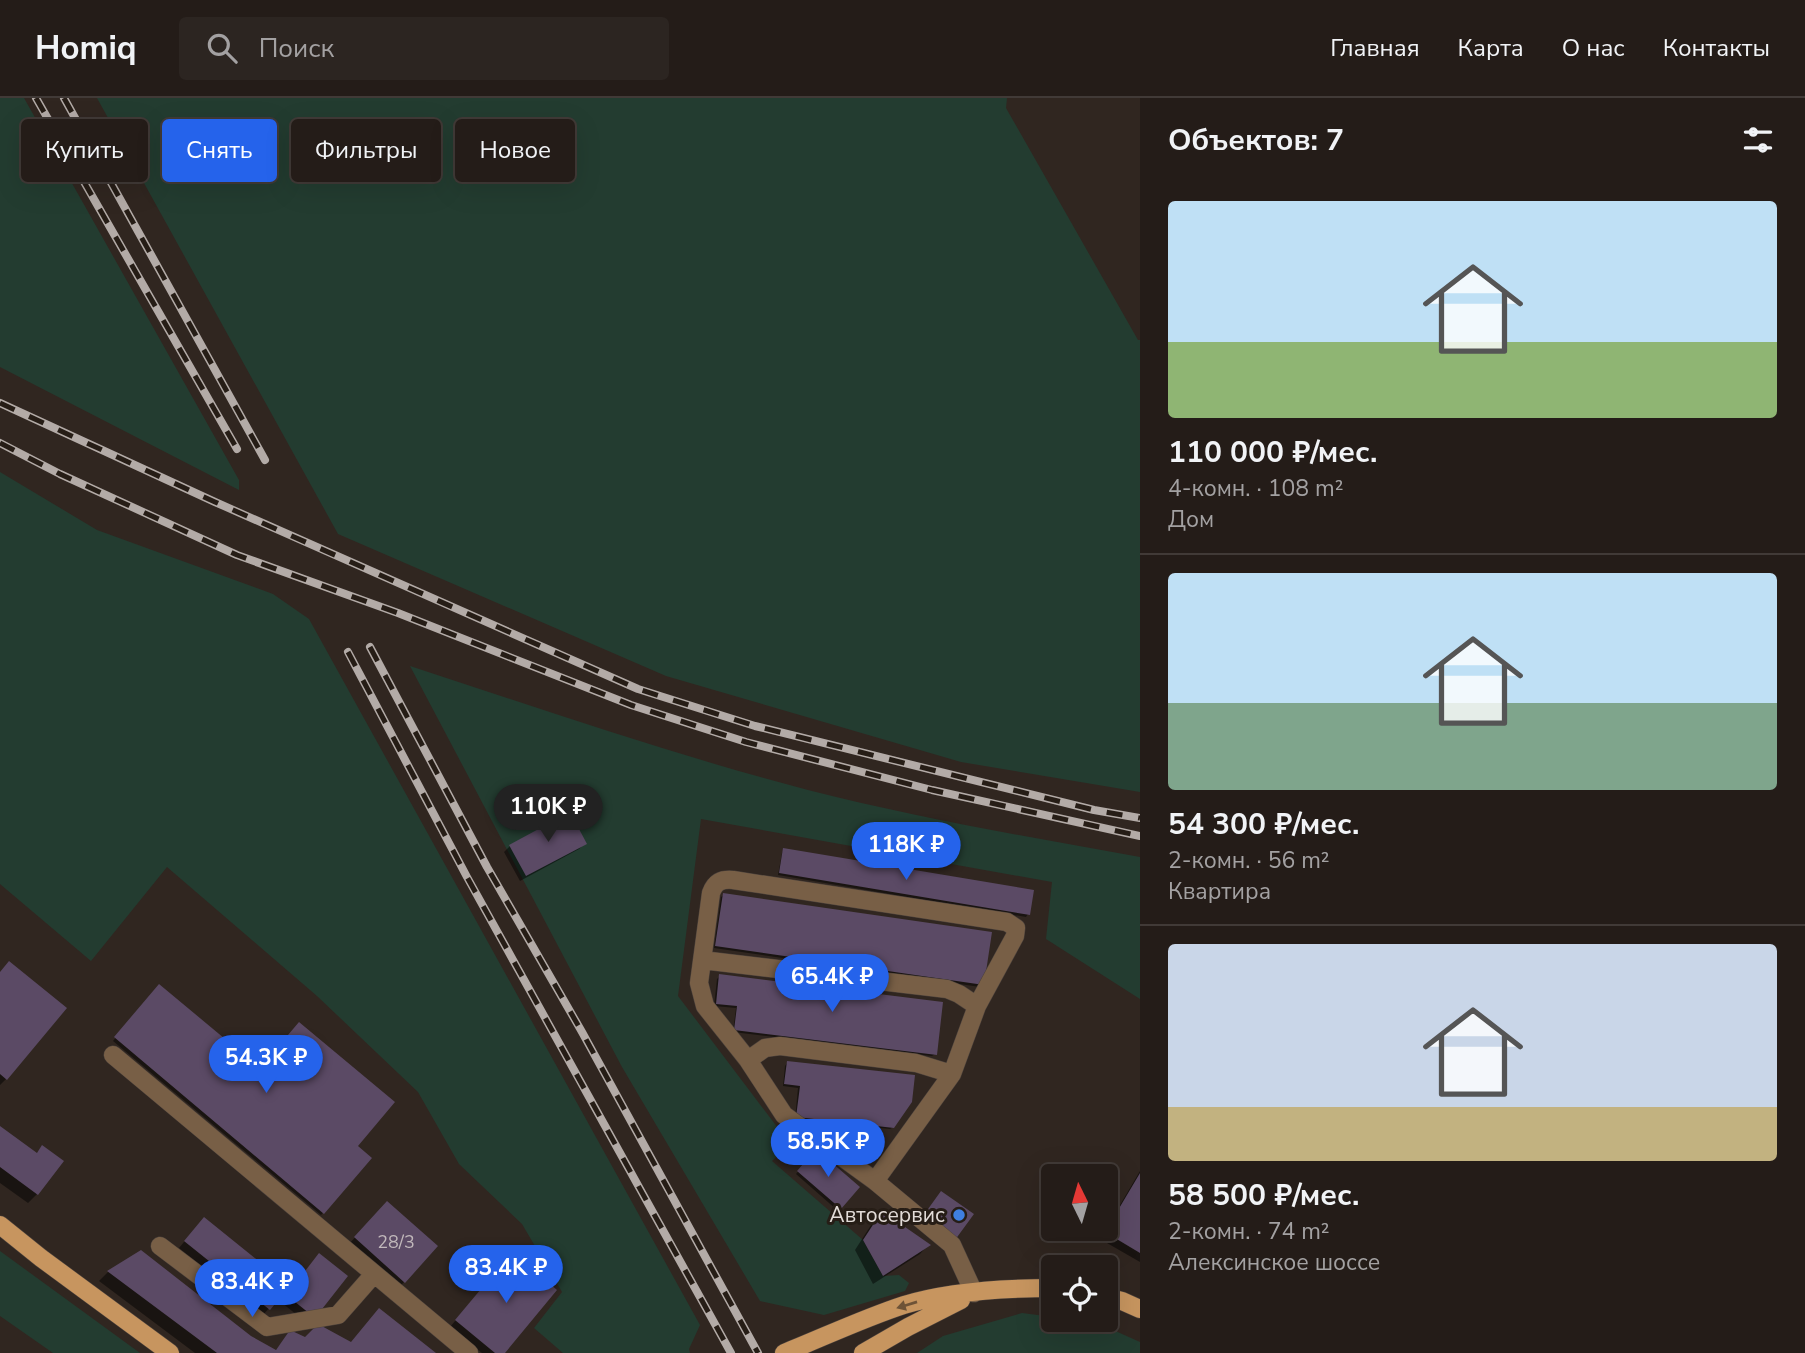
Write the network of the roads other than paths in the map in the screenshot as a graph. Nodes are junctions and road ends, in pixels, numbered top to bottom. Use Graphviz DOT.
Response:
graph roads {
  1 [pos="702,960"];
  2 [pos="976,1006"];
  3 [pos="113,1055"];
  4 [pos="748,1060"];
  5 [pos="952,1074"];
  6 [pos="875,1181"];
  7 [pos="0,1224"];
  8 [pos="160,1246"];
  9 [pos="374,1274"];
  10 [pos="1041,1288"];
  11 [pos="974,1293"];
  12 [pos="1118,1300"];
  13 [pos="1140,1309"];
  14 [pos="170,1353"];
  15 [pos="469,1353"];
  16 [pos="784,1353"];
  17 [pos="863,1353"];
  1 -- 2 [label="lane"];
  1 -- 2 [label="lane"];
  1 -- 4 [label="lane"];
  2 -- 5 [label="lane"];
  3 -- 9 [label="lane"];
  4 -- 5 [label="lane"];
  4 -- 6 [label="lane"];
  5 -- 6 [label="lane"];
  6 -- 11 [label="lane"];
  7 -- 14 [label="main road"];
  8 -- 9 [label="lane"];
  9 -- 15 [label="lane"];
  10 -- 11 [label="main road"];
  11 -- 16 [label="main road, one-way"];
  11 -- 17 [label="main road"];
  12 -- 13 [label="main road"];
}
